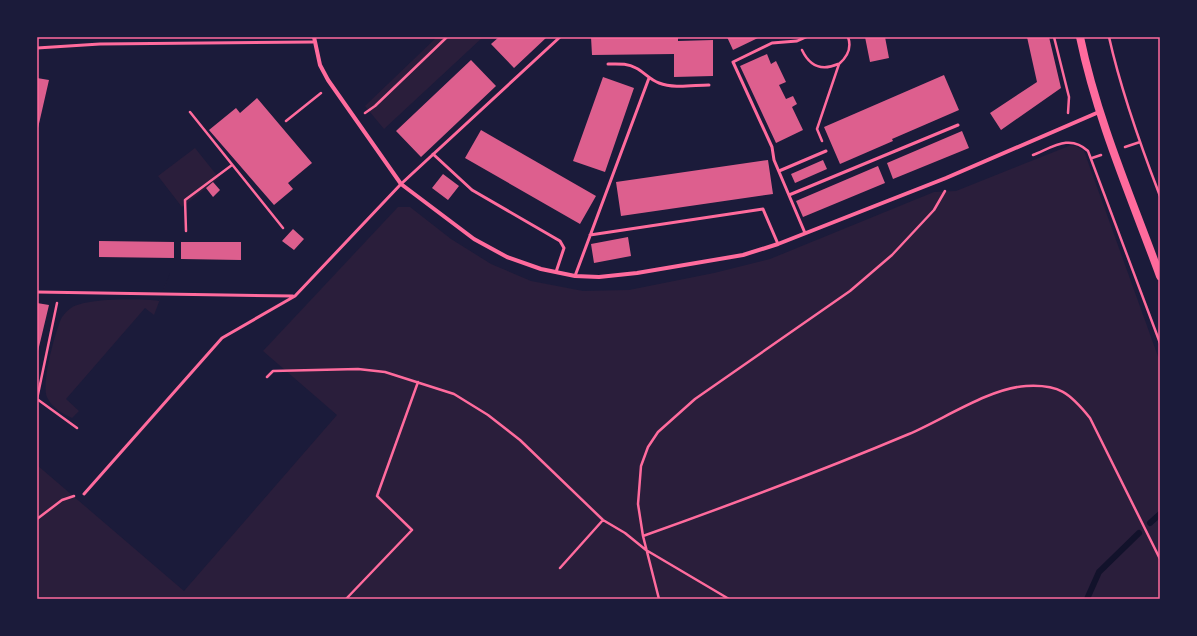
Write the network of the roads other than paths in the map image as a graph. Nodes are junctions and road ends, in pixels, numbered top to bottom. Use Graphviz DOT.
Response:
graph roads {
  1 [pos="314,37"];
  2 [pos="560,37"];
  3 [pos="806,37"];
  4 [pos="1080,37"];
  5 [pos="313,42"];
  6 [pos="37,48"];
  7 [pos="608,64"];
  8 [pos="649,78"];
  9 [pos="709,85"];
  10 [pos="1099,112"];
  11 [pos="958,125"];
  12 [pos="826,151"];
  13 [pos="433,154"];
  14 [pos="779,172"];
  15 [pos="401,184"];
  16 [pos="789,195"];
  17 [pos="805,233"];
  18 [pos="590,235"];
  19 [pos="778,244"];
  20 [pos="556,272"];
  21 [pos="575,276"];
  22 [pos="1160,276"];
  23 [pos="37,292"];
  24 [pos="295,296"];
  25 [pos="84,494"];
  1 -- 5 [label="street"];
  2 -- 13 [label="lane"];
  3 -- 14 [label="lane"];
  4 -- 10 [label="main road"];
  5 -- 6 [label="lane"];
  5 -- 15 [label="street"];
  7 -- 8 [label="lane"];
  8 -- 9 [label="lane"];
  8 -- 18 [label="lane"];
  10 -- 17 [label="street"];
  10 -- 22 [label="main road"];
  11 -- 16 [label="lane"];
  12 -- 14 [label="lane"];
  13 -- 15 [label="lane"];
  13 -- 20 [label="lane"];
  14 -- 16 [label="lane"];
  15 -- 20 [label="street"];
  15 -- 24 [label="lane"];
  16 -- 17 [label="lane"];
  17 -- 19 [label="street"];
  18 -- 19 [label="lane"];
  18 -- 21 [label="lane"];
  19 -- 21 [label="street"];
  20 -- 21 [label="street"];
  23 -- 24 [label="lane"];
  24 -- 25 [label="lane"];
}
